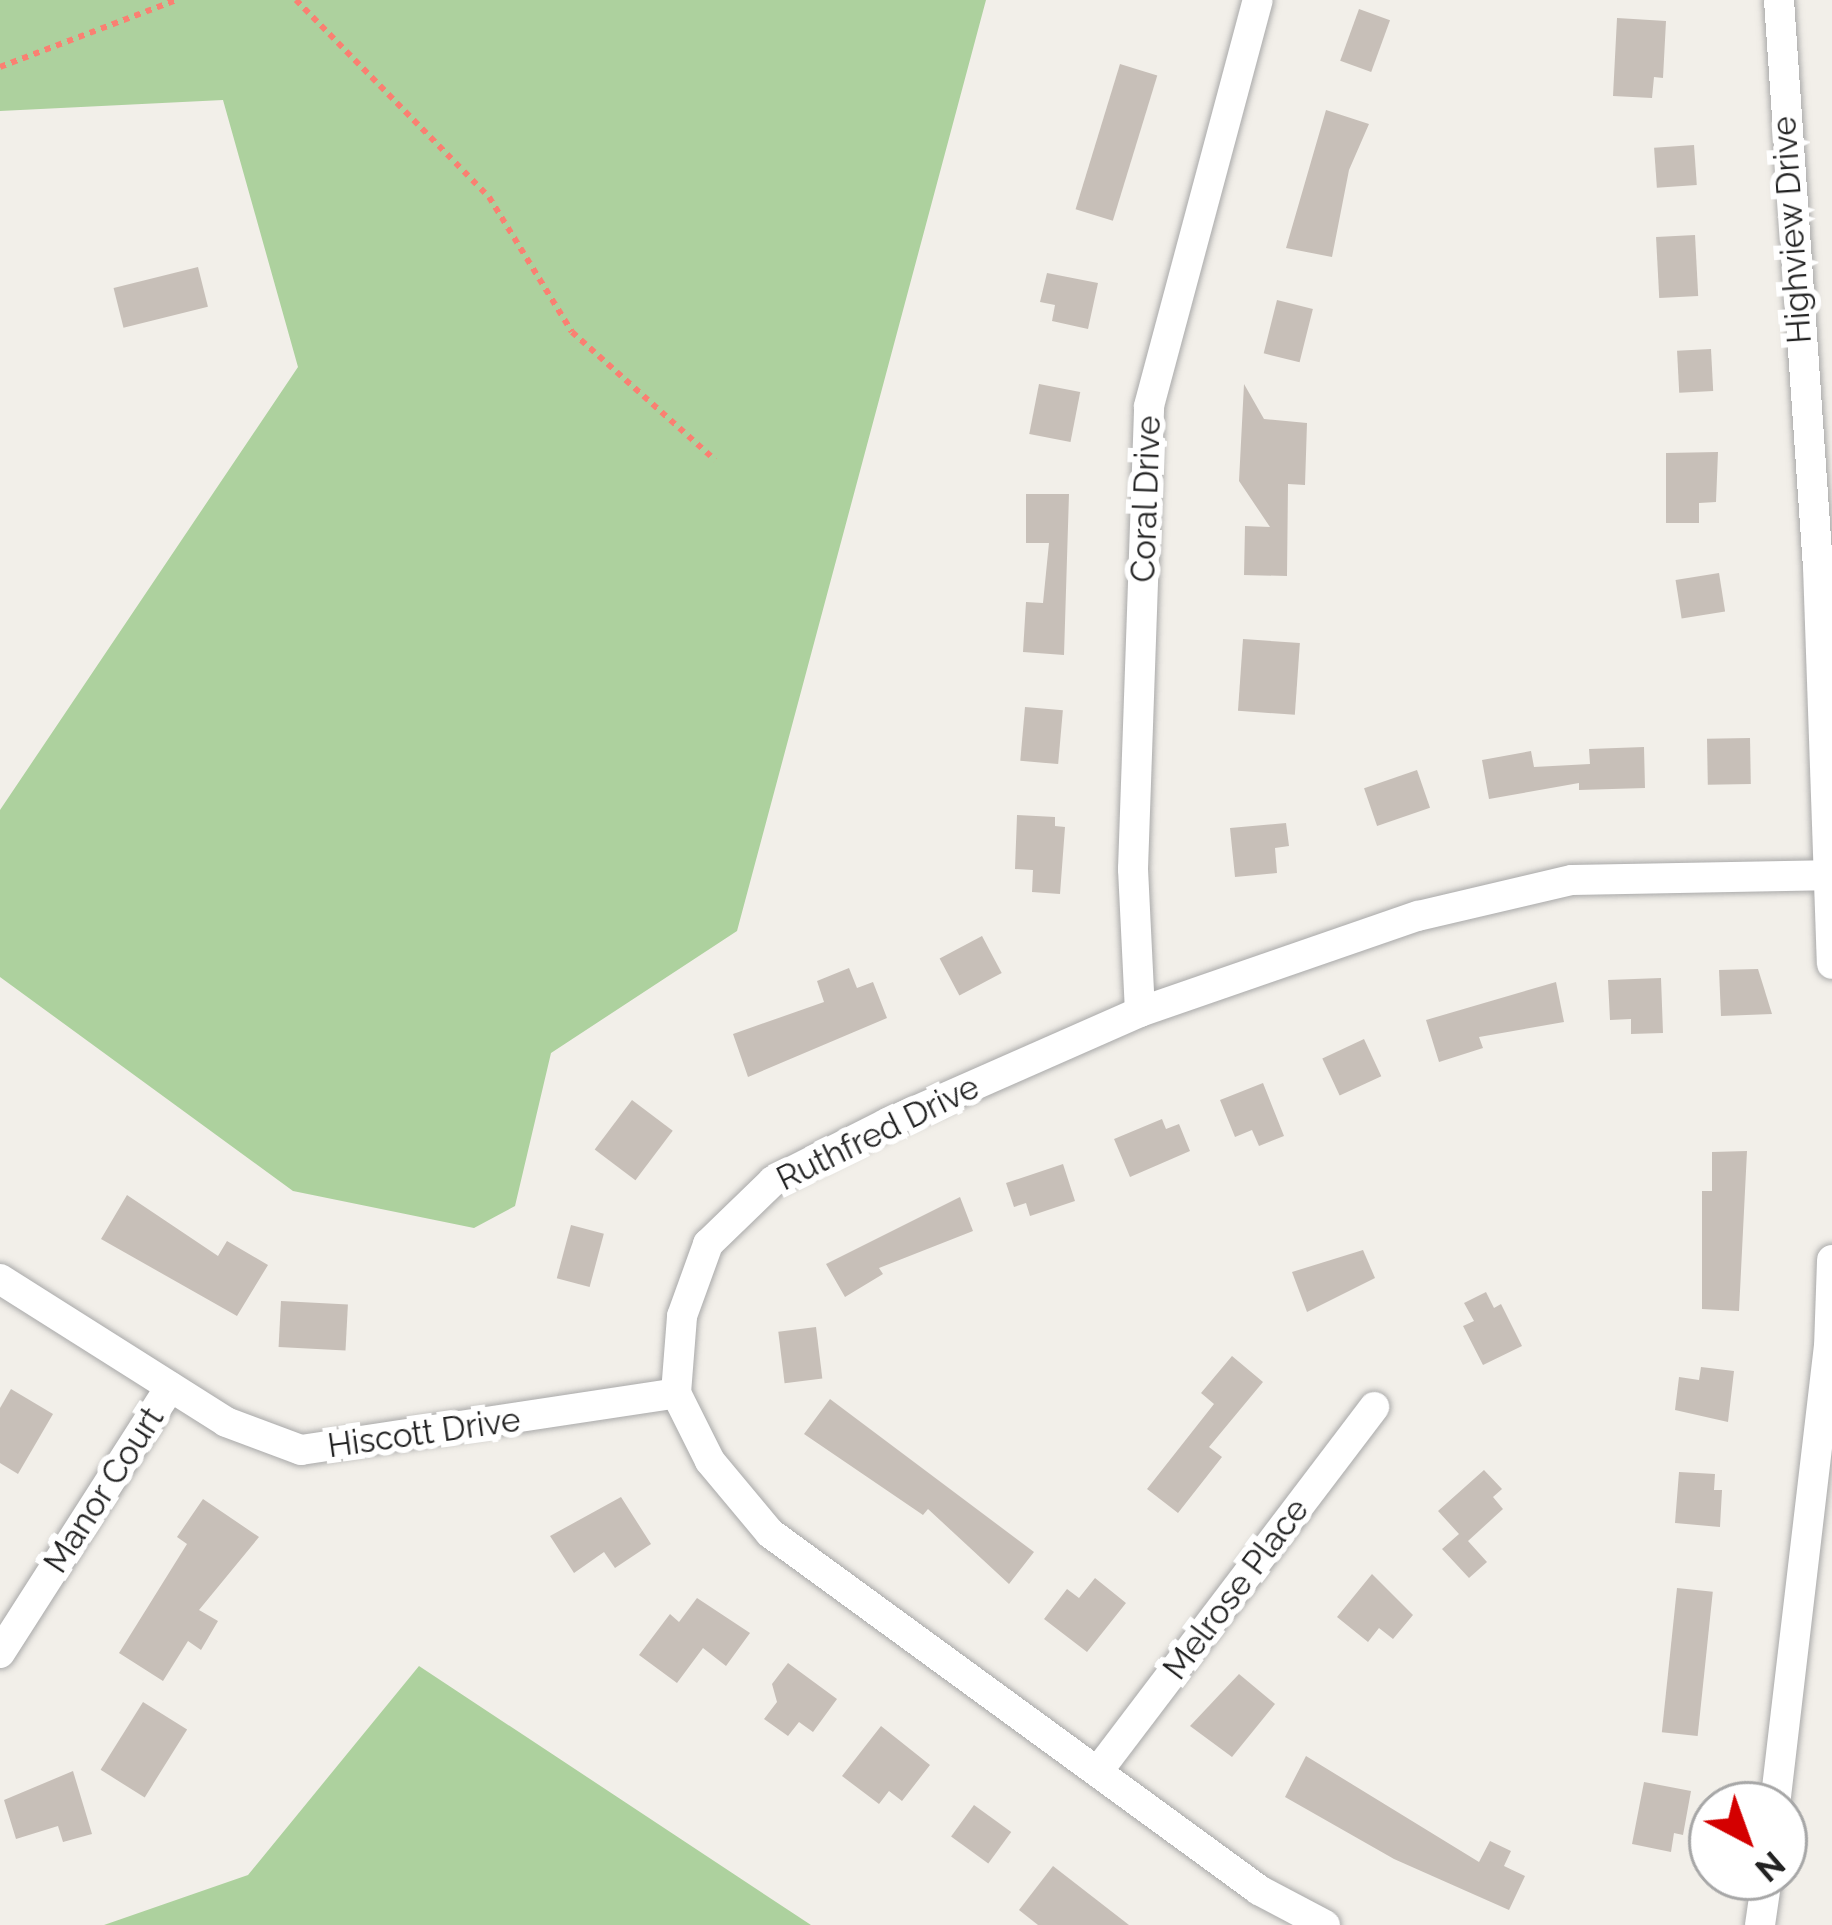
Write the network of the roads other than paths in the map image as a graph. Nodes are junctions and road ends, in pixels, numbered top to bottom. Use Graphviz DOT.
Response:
graph roads {
  1 [pos="1258,0"];
  2 [pos="1779,0"];
  3 [pos="1825,875"];
  4 [pos="1832,964"];
  5 [pos="1140,1012"];
  6 [pos="1832,1260"];
  7 [pos="0,1279"];
  8 [pos="170,1388"];
  9 [pos="676,1393"];
  10 [pos="1374,1407"];
  11 [pos="0,1653"];
  12 [pos="1098,1772"];
  13 [pos="1778,1781"];
  14 [pos="1325,1925"];
  1 -- 5 [label="street, Coral Drive"];
  2 -- 3 [label="street, Highview Drive"];
  3 -- 4 [label="street, Highview Drive"];
  3 -- 5 [label="street, Ruthfred Drive"];
  5 -- 9 [label="street, Ruthfred Drive"];
  6 -- 13 [label="street"];
  7 -- 8 [label="street, Hiscott Drive"];
  8 -- 9 [label="street, Hiscott Drive"];
  8 -- 11 [label="street, Manor Court"];
  9 -- 12 [label="street"];
  10 -- 12 [label="street, Melrose Place"];
  12 -- 14 [label="street"];
}
